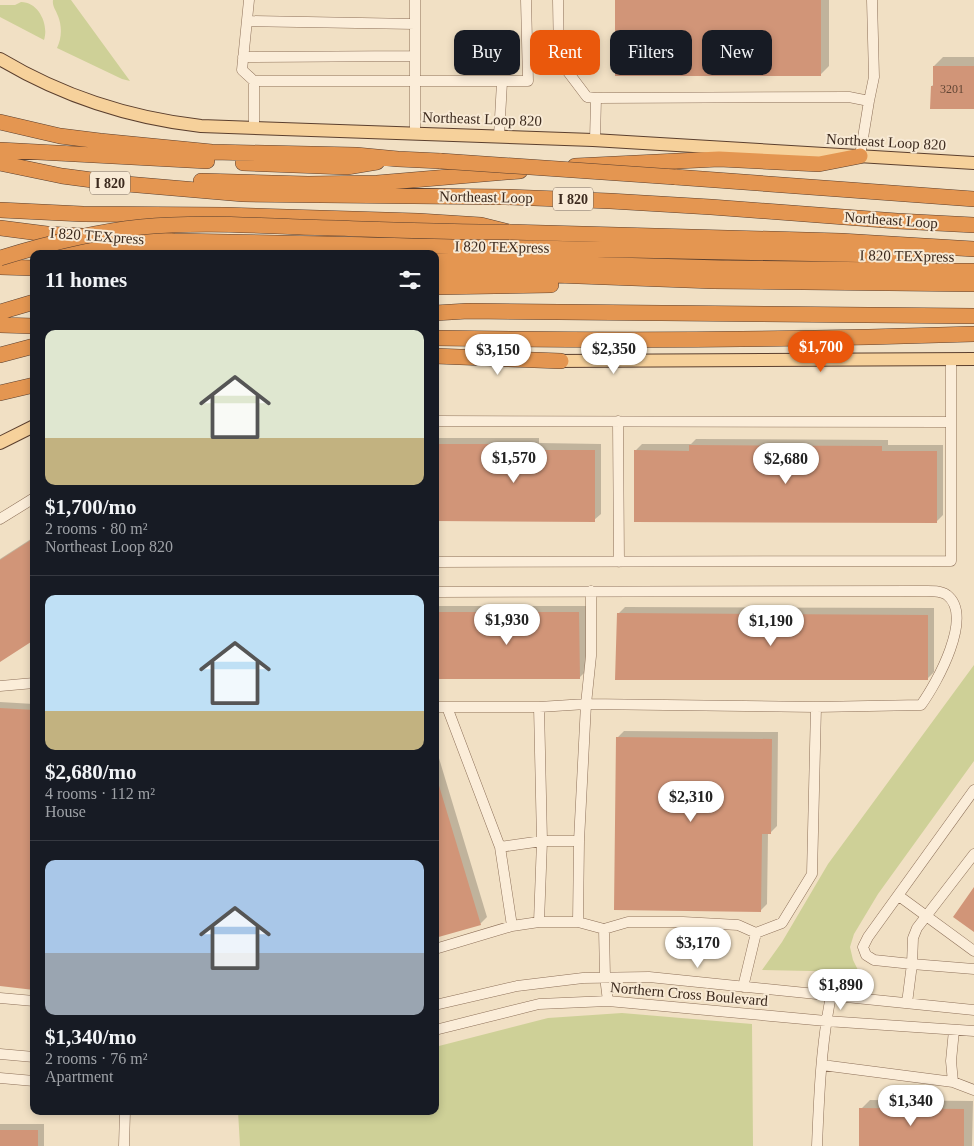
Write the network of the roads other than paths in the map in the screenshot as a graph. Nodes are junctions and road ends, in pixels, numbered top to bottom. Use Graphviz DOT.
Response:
graph roads {
  1 [pos="250,0"];
  2 [pos="415,0"];
  3 [pos="526,0"];
  4 [pos="558,0"];
  5 [pos="872,0"];
  6 [pos="247,21"];
  7 [pos="415,24"];
  8 [pos="415,56"];
  9 [pos="243,57"];
  10 [pos="0,59"];
  11 [pos="254,81"];
  12 [pos="415,82"];
  13 [pos="502,82"];
  14 [pos="596,98"];
  15 [pos="869,101"];
  16 [pos="0,122"];
  17 [pos="254,128"];
  18 [pos="415,134"];
  19 [pos="499,136"];
  20 [pos="595,140"];
  21 [pos="0,150"];
  22 [pos="860,156"];
  23 [pos="398,159"];
  24 [pos="0,163"];
  25 [pos="974,163"];
  26 [pos="171,187"];
  27 [pos="974,199"];
  28 [pos="0,210"];
  29 [pos="974,225"];
  30 [pos="0,228"];
  31 [pos="509,232"];
  32 [pos="974,249"];
  33 [pos="30,254"];
  34 [pos="974,257"];
  35 [pos="0,258"];
  36 [pos="439,260"];
  37 [pos="0,267"];
  38 [pos="30,268"];
  39 [pos="974,271"];
  40 [pos="439,274"];
  41 [pos="713,281"];
  42 [pos="974,284"];
  43 [pos="439,286"];
  44 [pos="30,303"];
  45 [pos="0,312"];
  46 [pos="439,313"];
  47 [pos="974,316"];
  48 [pos="0,325"];
  49 [pos="30,326"];
  50 [pos="974,334"];
  51 [pos="439,338"];
  52 [pos="30,347"];
  53 [pos="0,354"];
  54 [pos="439,356"];
  55 [pos="951,359"];
  56 [pos="974,359"];
  57 [pos="561,361"];
  58 [pos="439,364"];
  59 [pos="30,386"];
  60 [pos="0,393"];
  61 [pos="439,421"];
  62 [pos="618,421"];
  63 [pos="951,422"];
  64 [pos="30,428"];
  65 [pos="0,444"];
  66 [pos="30,501"];
  67 [pos="0,520"];
  68 [pos="439,562"];
  69 [pos="619,562"];
  70 [pos="591,591"];
  71 [pos="439,592"];
  72 [pos="30,683"];
  73 [pos="0,686"];
  74 [pos="586,704"];
  75 [pos="439,707"];
  76 [pos="447,707"];
  77 [pos="539,707"];
  78 [pos="816,708"];
  79 [pos="974,790"];
  80 [pos="542,841"];
  81 [pos="579,841"];
  82 [pos="500,847"];
  83 [pos="974,854"];
  84 [pos="899,896"];
  85 [pos="927,916"];
  86 [pos="540,922"];
  87 [pos="578,922"];
  88 [pos="512,926"];
  89 [pos="604,929"];
  90 [pos="756,933"];
  91 [pos="439,948"];
  92 [pos="974,951"];
  93 [pos="912,964"];
  94 [pos="974,969"];
  95 [pos="605,977"];
  96 [pos="743,987"];
  97 [pos="831,996"];
  98 [pos="0,998"];
  99 [pos="30,1001"];
  100 [pos="608,1001"];
  101 [pos="907,1003"];
  102 [pos="439,1004"];
  103 [pos="974,1010"];
  104 [pos="826,1022"];
  105 [pos="439,1029"];
  106 [pos="954,1030"];
  107 [pos="974,1031"];
  108 [pos="0,1054"];
  109 [pos="30,1057"];
  110 [pos="822,1065"];
  111 [pos="0,1078"];
  112 [pos="30,1081"];
  113 [pos="953,1082"];
  114 [pos="974,1090"];
  115 [pos="125,1115"];
  116 [pos="124,1146"];
  117 [pos="817,1146"];
  1 -- 6 [label="street"];
  2 -- 7 [label="street"];
  3 -- 13 [label="street"];
  4 -- 14 [label="street"];
  5 -- 15 [label="street"];
  6 -- 7 [label="street"];
  6 -- 9 [label="street"];
  7 -- 8 [label="street"];
  8 -- 9 [label="street"];
  8 -- 12 [label="street"];
  9 -- 11 [label="street"];
  10 -- 17 [label="main road, Northeast Loop 820"];
  11 -- 12 [label="street"];
  11 -- 17 [label="street"];
  12 -- 13 [label="street"];
  12 -- 18 [label="street"];
  13 -- 19 [label="street"];
  14 -- 15 [label="street"];
  14 -- 20 [label="street"];
  15 -- 22 [label="street"];
  16 -- 23 [label="highway"];
  17 -- 18 [label="main road, Northeast Loop 820"];
  18 -- 19 [label="main road, Northeast Loop 820"];
  19 -- 20 [label="main road, Northeast Loop 820"];
  20 -- 22 [label="main road, Northeast Loop 820"];
  21 -- 23 [label="highway"];
  22 -- 25 [label="main road, Northeast Loop 820"];
  22 -- 26 [label="highway"];
  23 -- 27 [label="highway, bridge"];
  24 -- 26 [label="highway, Northeast Loop / I 820"];
  26 -- 29 [label="highway, Northeast Loop / I 820"];
  28 -- 31 [label="highway, bridge"];
  30 -- 34 [label="highway, I 820 TEXpress"];
  31 -- 32 [label="highway"];
  31 -- 35 [label="highway, bridge"];
  33 -- 35 [label="highway, I 820 TEXpress"];
  36 -- 39 [label="highway, I 820 TEXpress"];
  37 -- 38 [label="highway"];
  40 -- 41 [label="highway"];
  41 -- 42 [label="highway"];
  41 -- 43 [label="highway"];
  44 -- 45 [label="highway"];
  46 -- 47 [label="highway"];
  48 -- 49 [label="highway"];
  50 -- 51 [label="highway"];
  52 -- 53 [label="highway"];
  54 -- 57 [label="highway"];
  55 -- 56 [label="main road"];
  55 -- 57 [label="main road"];
  55 -- 63 [label="street"];
  57 -- 58 [label="main road"];
  59 -- 60 [label="highway"];
  61 -- 62 [label="street"];
  62 -- 63 [label="street"];
  62 -- 69 [label="street"];
  63 -- 69 [label="street"];
  64 -- 65 [label="main road"];
  66 -- 67 [label="street"];
  68 -- 69 [label="street"];
  70 -- 71 [label="street"];
  70 -- 74 [label="street"];
  70 -- 78 [label="street"];
  72 -- 73 [label="street"];
  74 -- 77 [label="street"];
  74 -- 78 [label="street"];
  74 -- 81 [label="street"];
  75 -- 76 [label="street"];
  76 -- 77 [label="street"];
  76 -- 82 [label="street"];
  77 -- 80 [label="street"];
  78 -- 90 [label="street"];
  79 -- 84 [label="street"];
  80 -- 81 [label="street"];
  80 -- 82 [label="street"];
  80 -- 86 [label="street"];
  81 -- 87 [label="street"];
  82 -- 88 [label="street"];
  83 -- 85 [label="street"];
  84 -- 85 [label="street"];
  84 -- 93 [label="street"];
  85 -- 92 [label="street"];
  85 -- 93 [label="street"];
  86 -- 87 [label="street"];
  86 -- 88 [label="street"];
  87 -- 89 [label="street"];
  88 -- 91 [label="street"];
  89 -- 90 [label="street"];
  89 -- 95 [label="street"];
  90 -- 96 [label="street"];
  93 -- 94 [label="street"];
  93 -- 101 [label="street"];
  95 -- 96 [label="street, Northern Cross Boulevard"];
  95 -- 100 [label="street"];
  95 -- 102 [label="street, Northern Cross Boulevard"];
  96 -- 97 [label="street, Northern Cross Boulevard"];
  97 -- 101 [label="street, Northern Cross Boulevard"];
  97 -- 104 [label="street"];
  98 -- 99 [label="street"];
  100 -- 104 [label="street, Northern Cross Boulevard"];
  100 -- 105 [label="street, Northern Cross Boulevard"];
  101 -- 103 [label="street, Northern Cross Boulevard"];
  104 -- 106 [label="street, Northern Cross Boulevard"];
  104 -- 110 [label="street"];
  106 -- 107 [label="street, Northern Cross Boulevard"];
  106 -- 113 [label="street"];
  108 -- 109 [label="street"];
  110 -- 113 [label="street"];
  110 -- 117 [label="street"];
  111 -- 112 [label="street"];
  113 -- 114 [label="street"];
  115 -- 116 [label="street"];
}
